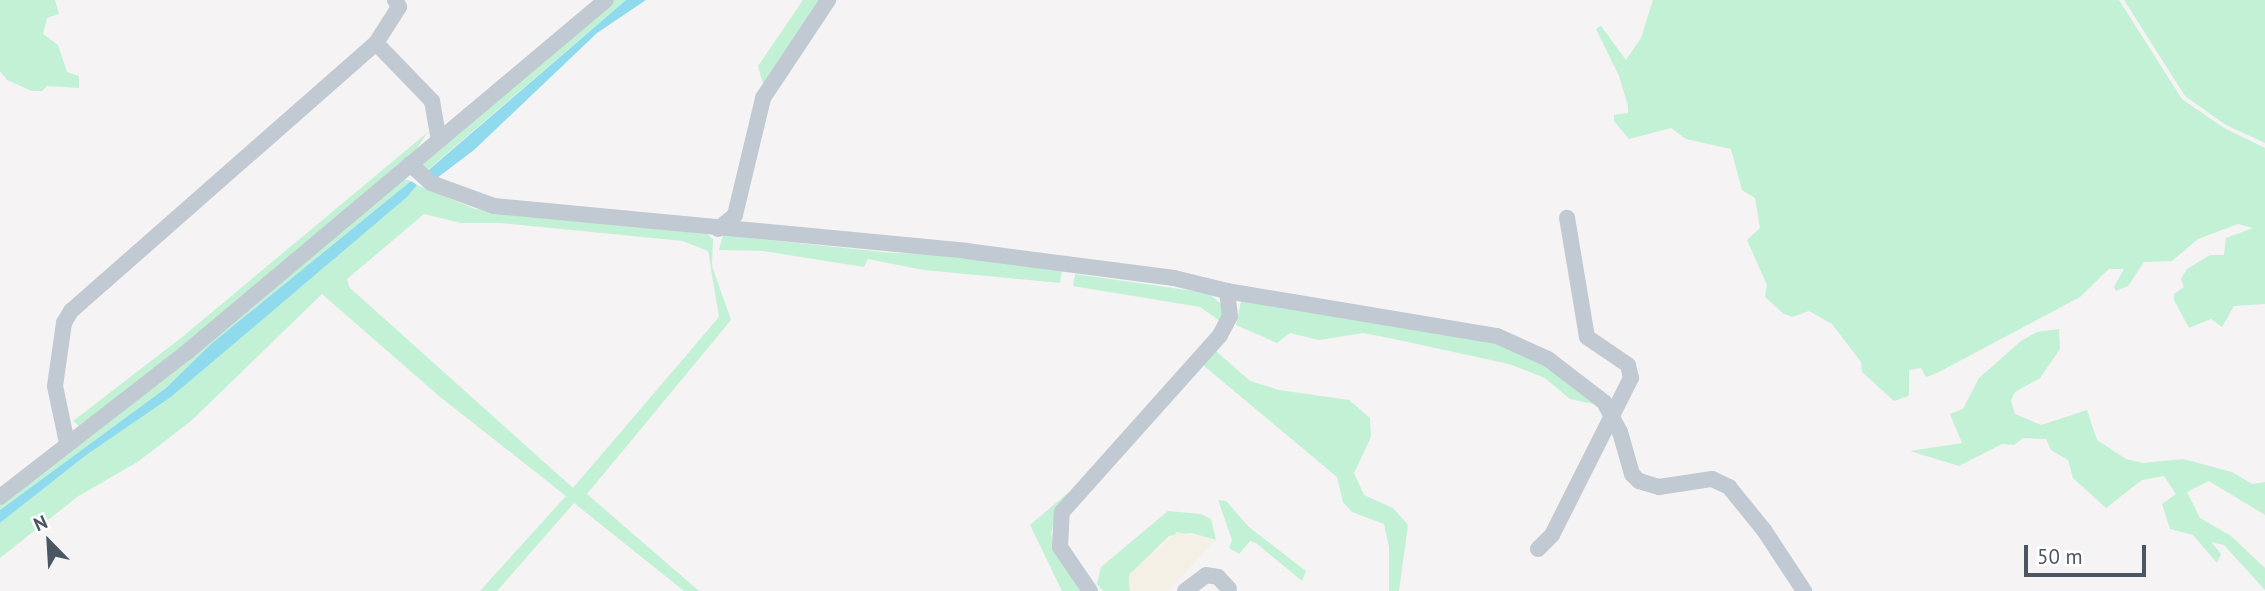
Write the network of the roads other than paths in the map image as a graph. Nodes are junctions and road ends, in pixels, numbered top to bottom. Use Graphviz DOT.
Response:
graph roads {
  1 [pos="395,0"];
  2 [pos="606,0"];
  3 [pos="828,0"];
  4 [pos="376,43"];
  5 [pos="439,140"];
  6 [pos="420,174"];
  7 [pos="1567,218"];
  8 [pos="718,229"];
  9 [pos="1227,291"];
  10 [pos="1614,417"];
  11 [pos="67,443"];
  12 [pos="0,497"];
  13 [pos="1538,549"];
  14 [pos="1229,589"];
  15 [pos="1090,591"];
  16 [pos="1185,591"];
  17 [pos="1804,591"];
  1 -- 4 [label="street"];
  2 -- 5 [label="street"];
  3 -- 8 [label="street"];
  4 -- 5 [label="street"];
  4 -- 11 [label="street"];
  5 -- 6 [label="street"];
  6 -- 8 [label="street"];
  6 -- 11 [label="street"];
  7 -- 10 [label="street"];
  8 -- 9 [label="street"];
  9 -- 10 [label="street"];
  9 -- 15 [label="street"];
  10 -- 13 [label="street"];
  10 -- 17 [label="street"];
  11 -- 12 [label="street"];
  14 -- 16 [label="street"];
}
